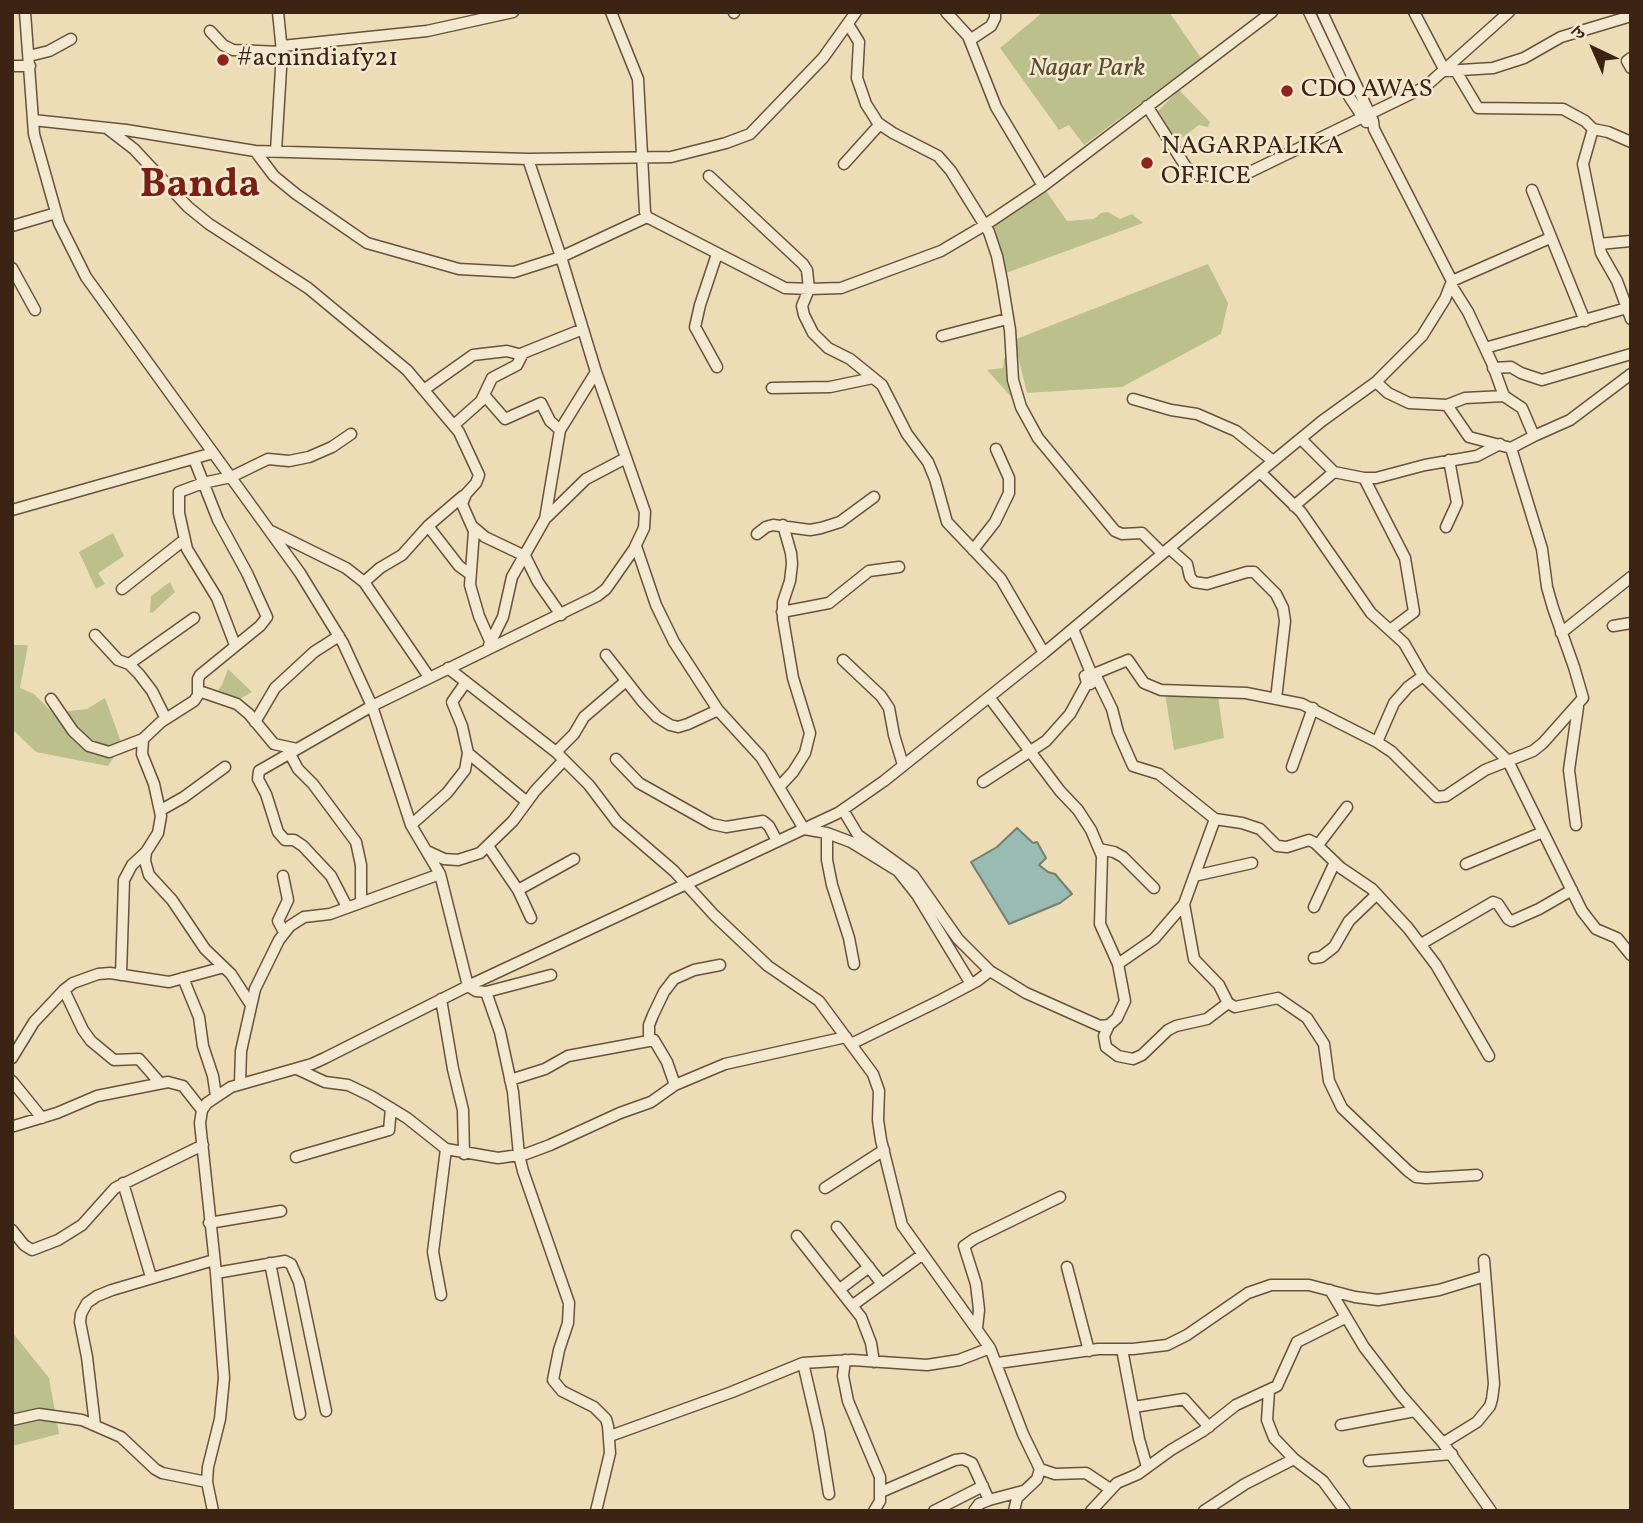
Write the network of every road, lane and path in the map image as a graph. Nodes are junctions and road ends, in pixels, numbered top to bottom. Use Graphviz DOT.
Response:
graph roads {
  1 [pos="25,12"];
  2 [pos="278,12"];
  3 [pos="513,12"];
  4 [pos="611,12"];
  5 [pos="856,12"];
  6 [pos="946,12"];
  7 [pos="995,12"];
  8 [pos="1272,12"];
  9 [pos="1309,12"];
  10 [pos="1322,12"];
  11 [pos="1414,12"];
  12 [pos="1508,12"];
  13 [pos="1631,16"];
  14 [pos="848,24"];
  15 [pos="210,31"];
  16 [pos="71,39"];
  17 [pos="970,40"];
  18 [pos="282,49"];
  19 [pos="1631,58"];
  20 [pos="30,61"];
  21 [pos="12,66"];
  22 [pos="1631,68"];
  23 [pos="1450,71"];
  24 [pos="1147,106"];
  25 [pos="1367,116"];
  26 [pos="33,120"];
  27 [pos="880,124"];
  28 [pos="106,128"];
  29 [pos="1593,129"];
  30 [pos="1631,142"];
  31 [pos="255,151"];
  32 [pos="276,151"];
  33 [pos="528,159"];
  34 [pos="643,159"];
  35 [pos="844,164"];
  36 [pos="709,176"];
  37 [pos="1043,186"];
  38 [pos="1532,190"];
  39 [pos="56,213"];
  40 [pos="647,217"];
  41 [pos="985,225"];
  42 [pos="12,226"];
  43 [pos="1550,239"];
  44 [pos="1631,241"];
  45 [pos="1599,244"];
  46 [pos="717,254"];
  47 [pos="561,257"];
  48 [pos="12,268"];
  49 [pos="1452,283"];
  50 [pos="809,289"];
  51 [pos="1628,307"];
  52 [pos="35,310"];
  53 [pos="1007,319"];
  54 [pos="1585,321"];
  55 [pos="583,329"];
  56 [pos="942,336"];
  57 [pos="1485,348"];
  58 [pos="1631,354"];
  59 [pos="522,355"];
  60 [pos="717,367"];
  61 [pos="1493,368"];
  62 [pos="596,372"];
  63 [pos="1631,374"];
  64 [pos="873,377"];
  65 [pos="1376,382"];
  66 [pos="772,388"];
  67 [pos="425,389"];
  68 [pos="485,396"];
  69 [pos="1504,396"];
  70 [pos="1132,399"];
  71 [pos="1447,405"];
  72 [pos="454,425"];
  73 [pos="560,430"];
  74 [pos="351,434"];
  75 [pos="1534,436"];
  76 [pos="1301,439"];
  77 [pos="1505,446"];
  78 [pos="996,449"];
  79 [pos="213,453"];
  80 [pos="626,458"];
  81 [pos="194,459"];
  82 [pos="1449,460"];
  83 [pos="1273,461"];
  84 [pos="1260,472"];
  85 [pos="1334,472"];
  86 [pos="230,477"];
  87 [pos="1364,478"];
  88 [pos="203,483"];
  89 [pos="466,494"];
  90 [pos="874,497"];
  91 [pos="1294,506"];
  92 [pos="12,510"];
  93 [pos="545,519"];
  94 [pos="783,525"];
  95 [pos="428,526"];
  96 [pos="472,526"];
  97 [pos="1446,527"];
  98 [pos="269,530"];
  99 [pos="757,534"];
  100 [pos="184,540"];
  101 [pos="636,546"];
  102 [pos="973,550"];
  103 [pos="1165,550"];
  104 [pos="525,556"];
  105 [pos="899,567"];
  106 [pos="470,574"];
  107 [pos="1631,577"];
  108 [pos="364,582"];
  109 [pos="122,589"];
  110 [pos="782,612"];
  111 [pos="561,615"];
  112 [pos="194,618"];
  113 [pos="1631,623"];
  114 [pos="1612,626"];
  115 [pos="1073,629"];
  116 [pos="1390,630"];
  117 [pos="1561,633"];
  118 [pos="95,635"];
  119 [pos="339,636"];
  120 [pos="235,645"];
  121 [pos="490,645"];
  122 [pos="1044,653"];
  123 [pos="606,655"];
  124 [pos="843,660"];
  125 [pos="128,664"];
  126 [pos="448,668"];
  127 [pos="1423,676"];
  128 [pos="429,677"];
  129 [pos="1092,677"];
  130 [pos="626,681"];
  131 [pos="466,682"];
  132 [pos="199,691"];
  133 [pos="989,697"];
  134 [pos="51,699"];
  135 [pos="1276,699"];
  136 [pos="1578,704"];
  137 [pos="372,706"];
  138 [pos="1313,708"];
  139 [pos="718,709"];
  140 [pos="166,719"];
  141 [pos="255,722"];
  142 [pos="143,739"];
  143 [pos="1377,742"];
  144 [pos="293,752"];
  145 [pos="1031,752"];
  146 [pos="468,753"];
  147 [pos="560,756"];
  148 [pos="616,759"];
  149 [pos="1508,761"];
  150 [pos="903,765"];
  151 [pos="225,766"];
  152 [pos="1292,767"];
  153 [pos="983,782"];
  154 [pos="780,786"];
  155 [pos="527,802"];
  156 [pos="1347,807"];
  157 [pos="160,810"];
  158 [pos="843,810"];
  159 [pos="1215,819"];
  160 [pos="411,825"];
  161 [pos="1576,825"];
  162 [pos="804,829"];
  163 [pos="1543,832"];
  164 [pos="827,833"];
  165 [pos="777,841"];
  166 [pos="1318,845"];
  167 [pos="488,846"];
  168 [pos="1099,849"];
  169 [pos="146,852"];
  170 [pos="429,852"];
  171 [pos="575,859"];
  172 [pos="1335,862"];
  173 [pos="1252,863"];
  174 [pos="1465,864"];
  175 [pos="440,874"];
  176 [pos="283,876"];
  177 [pos="1194,876"];
  178 [pos="687,885"];
  179 [pos="1154,888"];
  180 [pos="518,890"];
  181 [pos="1572,890"];
  182 [pos="1377,894"];
  183 [pos="361,902"];
  184 [pos="1184,904"];
  185 [pos="347,907"];
  186 [pos="1314,907"];
  187 [pos="531,918"];
  188 [pos="284,932"];
  189 [pos="1421,944"];
  190 [pos="1631,955"];
  191 [pos="1314,958"];
  192 [pos="854,964"];
  193 [pos="1118,964"];
  194 [pos="720,965"];
  195 [pos="224,967"];
  196 [pos="989,972"];
  197 [pos="121,975"];
  198 [pos="551,975"];
  199 [pos="183,978"];
  200 [pos="974,983"];
  201 [pos="468,986"];
  202 [pos="64,990"];
  203 [pos="486,992"];
  204 [pos="441,999"];
  205 [pos="1228,1003"];
  206 [pos="251,1005"];
  207 [pos="1109,1025"];
  208 [pos="649,1040"];
  209 [pos="848,1041"];
  210 [pos="1489,1056"];
  211 [pos="12,1058"];
  212 [pos="297,1069"];
  213 [pos="510,1080"];
  214 [pos="12,1082"];
  215 [pos="160,1083"];
  216 [pos="240,1083"];
  217 [pos="675,1085"];
  218 [pos="216,1096"];
  219 [pos="391,1108"];
  220 [pos="202,1110"];
  221 [pos="42,1118"];
  222 [pos="14,1126"];
  223 [pos="203,1145"];
  224 [pos="446,1149"];
  225 [pos="464,1154"];
  226 [pos="885,1154"];
  227 [pos="519,1155"];
  228 [pos="296,1157"];
  229 [pos="1477,1175"];
  230 [pos="123,1183"];
  231 [pos="825,1188"];
  232 [pos="1060,1197"];
  233 [pos="281,1211"];
  234 [pos="209,1223"];
  235 [pos="838,1227"];
  236 [pos="12,1230"];
  237 [pos="797,1236"];
  238 [pos="923,1254"];
  239 [pos="215,1260"];
  240 [pos="1484,1260"];
  241 [pos="271,1263"];
  242 [pos="869,1267"];
  243 [pos="1067,1268"];
  244 [pos="216,1273"];
  245 [pos="1485,1276"];
  246 [pos="151,1277"];
  247 [pos="882,1284"];
  248 [pos="840,1289"];
  249 [pos="1329,1290"];
  250 [pos="440,1295"];
  251 [pos="853,1305"];
  252 [pos="1345,1318"];
  253 [pos="977,1328"];
  254 [pos="990,1348"];
  255 [pos="1122,1349"];
  256 [pos="1088,1351"];
  257 [pos="845,1360"];
  258 [pos="874,1362"];
  259 [pos="803,1363"];
  260 [pos="998,1363"];
  261 [pos="1269,1391"];
  262 [pos="1134,1407"];
  263 [pos="326,1411"];
  264 [pos="1415,1411"];
  265 [pos="300,1414"];
  266 [pos="12,1420"];
  267 [pos="95,1425"];
  268 [pos="1341,1425"];
  269 [pos="1209,1427"];
  270 [pos="610,1436"];
  271 [pos="1443,1443"];
  272 [pos="1451,1454"];
  273 [pos="1294,1459"];
  274 [pos="1369,1461"];
  275 [pos="1147,1467"];
  276 [pos="1040,1469"];
  277 [pos="207,1482"];
  278 [pos="983,1486"];
  279 [pos="1110,1489"];
  280 [pos="1023,1491"];
  281 [pos="881,1492"];
  282 [pos="829,1494"];
  283 [pos="989,1500"];
  284 [pos="213,1511"];
  285 [pos="596,1511"];
  286 [pos="874,1511"];
  287 [pos="934,1511"];
  288 [pos="974,1511"];
  289 [pos="1014,1511"];
  290 [pos="1091,1511"];
  291 [pos="1204,1511"];
  292 [pos="1345,1511"];
  293 [pos="1491,1511"];
  1 -- 20 [label="street"];
  2 -- 18 [label="street"];
  3 -- 18 [label="street"];
  4 -- 34 [label="street"];
  5 -- 14 [label="street"];
  6 -- 17 [label="street"];
  7 -- 17 [label="street"];
  8 -- 24 [label="street"];
  9 -- 25 [label="street"];
  10 -- 25 [label="street"];
  11 -- 23 [label="street"];
  12 -- 23 [label="street"];
  13 -- 23 [label="street"];
  14 -- 27 [label="street"];
  14 -- 34 [label="street"];
  15 -- 18 [label="street"];
  16 -- 20 [label="street"];
  17 -- 37 [label="street"];
  18 -- 32 [label="street"];
  19 -- 22 [label="street"];
  20 -- 21 [label="street"];
  20 -- 26 [label="street"];
  23 -- 25 [label="street"];
  23 -- 29 [label="street"];
  24 -- 25 [label="street"];
  24 -- 37 [label="street"];
  25 -- 49 [label="street"];
  26 -- 28 [label="street"];
  26 -- 39 [label="street"];
  27 -- 35 [label="street"];
  27 -- 41 [label="street"];
  28 -- 31 [label="street"];
  28 -- 67 [label="street"];
  29 -- 30 [label="street"];
  29 -- 45 [label="street"];
  31 -- 32 [label="street"];
  31 -- 47 [label="street"];
  32 -- 33 [label="street"];
  33 -- 34 [label="street"];
  33 -- 47 [label="street"];
  34 -- 40 [label="street"];
  36 -- 50 [label="street"];
  37 -- 41 [label="street"];
  38 -- 43 [label="street"];
  39 -- 42 [label="street"];
  39 -- 79 [label="street"];
  40 -- 46 [label="street"];
  40 -- 47 [label="street"];
  41 -- 50 [label="street"];
  41 -- 53 [label="street"];
  43 -- 49 [label="street"];
  43 -- 54 [label="street"];
  44 -- 45 [label="street"];
  45 -- 51 [label="street"];
  46 -- 50 [label="street"];
  46 -- 60 [label="street"];
  47 -- 55 [label="street"];
  48 -- 52 [label="street"];
  49 -- 57 [label="street"];
  49 -- 65 [label="street"];
  50 -- 64 [label="street"];
  51 -- 54 [label="street"];
  53 -- 56 [label="street"];
  53 -- 103 [label="street"];
  54 -- 57 [label="street"];
  55 -- 59 [label="street"];
  55 -- 62 [label="street"];
  57 -- 61 [label="street"];
  58 -- 61 [label="street"];
  59 -- 67 [label="street"];
  59 -- 68 [label="street"];
  61 -- 69 [label="street"];
  62 -- 73 [label="street"];
  62 -- 80 [label="street"];
  63 -- 75 [label="street"];
  64 -- 66 [label="street"];
  64 -- 102 [label="street"];
  65 -- 71 [label="street"];
  65 -- 76 [label="street"];
  67 -- 72 [label="street"];
  68 -- 72 [label="street"];
  68 -- 73 [label="street"];
  69 -- 71 [label="street"];
  69 -- 75 [label="street"];
  70 -- 83 [label="street"];
  71 -- 77 [label="street"];
  72 -- 89 [label="street"];
  73 -- 93 [label="street"];
  74 -- 86 [label="street"];
  75 -- 77 [label="street"];
  76 -- 83 [label="street"];
  76 -- 85 [label="street"];
  77 -- 82 [label="street"];
  77 -- 117 [label="street"];
  78 -- 102 [label="street"];
  79 -- 81 [label="street"];
  79 -- 86 [label="street"];
  80 -- 93 [label="street"];
  80 -- 101 [label="street"];
  81 -- 88 [label="street"];
  81 -- 92 [label="street"];
  82 -- 87 [label="street"];
  82 -- 97 [label="street"];
  83 -- 84 [label="street"];
  84 -- 91 [label="street"];
  84 -- 103 [label="street"];
  85 -- 87 [label="street"];
  85 -- 91 [label="street"];
  86 -- 88 [label="street"];
  86 -- 98 [label="street"];
  87 -- 116 [label="street"];
  88 -- 100 [label="street"];
  88 -- 120 [label="street"];
  89 -- 95 [label="street"];
  89 -- 96 [label="street"];
  90 -- 94 [label="street"];
  91 -- 116 [label="street"];
  93 -- 104 [label="street"];
  94 -- 99 [label="street"];
  94 -- 110 [label="street"];
  95 -- 106 [label="street"];
  95 -- 108 [label="street"];
  96 -- 104 [label="street"];
  96 -- 106 [label="street"];
  98 -- 108 [label="street"];
  98 -- 119 [label="street"];
  100 -- 109 [label="street"];
  100 -- 120 [label="street"];
  101 -- 111 [label="street"];
  101 -- 139 [label="street"];
  102 -- 122 [label="street"];
  103 -- 115 [label="street"];
  103 -- 135 [label="street"];
  104 -- 111 [label="street"];
  104 -- 121 [label="street"];
  105 -- 110 [label="street"];
  106 -- 121 [label="street"];
  107 -- 117 [label="street"];
  108 -- 128 [label="street"];
  110 -- 154 [label="street"];
  111 -- 121 [label="street"];
  112 -- 125 [label="street"];
  113 -- 114 [label="street"];
  115 -- 122 [label="street"];
  115 -- 129 [label="street"];
  116 -- 127 [label="street"];
  117 -- 136 [label="street"];
  118 -- 125 [label="street"];
  119 -- 137 [label="street"];
  119 -- 141 [label="street"];
  120 -- 132 [label="street"];
  121 -- 126 [label="street"];
  122 -- 133 [label="street"];
  123 -- 130 [label="street"];
  124 -- 150 [label="street"];
  125 -- 140 [label="street"];
  126 -- 128 [label="street"];
  126 -- 131 [label="street"];
  127 -- 143 [label="street"];
  127 -- 149 [label="street"];
  128 -- 137 [label="street"];
  129 -- 135 [label="street"];
  129 -- 145 [label="street"];
  129 -- 159 [label="street"];
  130 -- 139 [label="street"];
  130 -- 147 [label="street"];
  131 -- 146 [label="street"];
  131 -- 147 [label="street"];
  132 -- 140 [label="street"];
  132 -- 141 [label="street"];
  133 -- 145 [label="street"];
  133 -- 150 [label="street"];
  134 -- 142 [label="street"];
  135 -- 138 [label="street"];
  136 -- 149 [label="street"];
  136 -- 161 [label="street"];
  137 -- 144 [label="street"];
  137 -- 160 [label="street"];
  138 -- 143 [label="street"];
  138 -- 152 [label="street"];
  139 -- 154 [label="street"];
  140 -- 142 [label="street"];
  141 -- 144 [label="street"];
  142 -- 157 [label="street"];
  143 -- 149 [label="street"];
  144 -- 183 [label="street"];
  144 -- 185 [label="street"];
  145 -- 153 [label="street"];
  145 -- 168 [label="street"];
  146 -- 155 [label="street"];
  146 -- 160 [label="street"];
  147 -- 155 [label="street"];
  147 -- 178 [label="street"];
  148 -- 165 [label="street"];
  149 -- 163 [label="street"];
  150 -- 158 [label="street"];
  151 -- 157 [label="street"];
  154 -- 162 [label="street"];
  155 -- 167 [label="street"];
  156 -- 166 [label="street"];
  157 -- 169 [label="street"];
  158 -- 162 [label="street"];
  158 -- 196 [label="street"];
  159 -- 166 [label="street"];
  159 -- 177 [label="street"];
  160 -- 170 [label="street"];
  162 -- 164 [label="street"];
  162 -- 165 [label="street"];
  163 -- 174 [label="street"];
  163 -- 181 [label="street"];
  164 -- 192 [label="street"];
  164 -- 200 [label="street"];
  165 -- 178 [label="street"];
  166 -- 172 [label="street"];
  167 -- 170 [label="street"];
  167 -- 180 [label="street"];
  168 -- 179 [label="street"];
  168 -- 193 [label="street"];
  169 -- 195 [label="street"];
  169 -- 197 [label="street"];
  170 -- 175 [label="street"];
  171 -- 180 [label="street"];
  172 -- 182 [label="street"];
  172 -- 186 [label="street"];
  173 -- 177 [label="street"];
  175 -- 183 [label="street"];
  175 -- 201 [label="street"];
  176 -- 188 [label="street"];
  177 -- 184 [label="street"];
  178 -- 201 [label="street"];
  178 -- 209 [label="street"];
  180 -- 187 [label="street"];
  181 -- 189 [label="street"];
  181 -- 190 [label="street"];
  182 -- 189 [label="street"];
  182 -- 191 [label="street"];
  183 -- 185 [label="street"];
  184 -- 193 [label="street"];
  184 -- 205 [label="street"];
  185 -- 188 [label="street"];
  188 -- 206 [label="street"];
  189 -- 210 [label="street"];
  193 -- 207 [label="street"];
  194 -- 208 [label="street"];
  195 -- 199 [label="street"];
  195 -- 206 [label="street"];
  196 -- 200 [label="street"];
  196 -- 207 [label="street"];
  197 -- 199 [label="street"];
  197 -- 202 [label="street"];
  198 -- 203 [label="street"];
  199 -- 218 [label="street"];
  200 -- 209 [label="street"];
  201 -- 203 [label="street"];
  201 -- 204 [label="street"];
  202 -- 211 [label="street"];
  202 -- 215 [label="street"];
  203 -- 213 [label="street"];
  204 -- 212 [label="street"];
  204 -- 225 [label="street"];
  205 -- 207 [label="street"];
  205 -- 229 [label="street"];
  206 -- 216 [label="street"];
  208 -- 213 [label="street"];
  208 -- 217 [label="street"];
  209 -- 217 [label="street"];
  209 -- 226 [label="street"];
  212 -- 216 [label="street"];
  212 -- 219 [label="street"];
  213 -- 227 [label="street"];
  214 -- 221 [label="street"];
  215 -- 220 [label="street"];
  215 -- 221 [label="street"];
  216 -- 218 [label="street"];
  217 -- 227 [label="street"];
  218 -- 220 [label="street"];
  219 -- 224 [label="street"];
  219 -- 228 [label="street"];
  220 -- 223 [label="street"];
  221 -- 222 [label="street"];
  223 -- 230 [label="street"];
  223 -- 234 [label="street"];
  224 -- 225 [label="street"];
  224 -- 250 [label="street"];
  225 -- 227 [label="street"];
  226 -- 231 [label="street"];
  226 -- 238 [label="street"];
  227 -- 270 [label="street"];
  230 -- 236 [label="street"];
  230 -- 246 [label="street"];
  232 -- 253 [label="street"];
  233 -- 234 [label="street"];
  234 -- 239 [label="street"];
  235 -- 242 [label="street"];
  237 -- 248 [label="street"];
  238 -- 247 [label="street"];
  238 -- 253 [label="street"];
  239 -- 244 [label="street"];
  239 -- 246 [label="street"];
  240 -- 245 [label="street"];
  241 -- 244 [label="street"];
  241 -- 263 [label="street"];
  241 -- 265 [label="street"];
  242 -- 247 [label="street"];
  242 -- 248 [label="street"];
  243 -- 256 [label="street"];
  244 -- 277 [label="street"];
  245 -- 249 [label="street"];
  245 -- 271 [label="street"];
  246 -- 267 [label="street"];
  247 -- 251 [label="street"];
  248 -- 251 [label="street"];
  249 -- 252 [label="street"];
  249 -- 255 [label="street"];
  251 -- 258 [label="street"];
  252 -- 261 [label="street"];
  252 -- 264 [label="street"];
  253 -- 254 [label="street"];
  254 -- 258 [label="street"];
  254 -- 260 [label="street"];
  255 -- 256 [label="street"];
  255 -- 262 [label="street"];
  256 -- 260 [label="street"];
  257 -- 258 [label="street"];
  257 -- 259 [label="street"];
  257 -- 281 [label="street"];
  259 -- 270 [label="street"];
  259 -- 282 [label="street"];
  260 -- 276 [label="street"];
  261 -- 269 [label="street"];
  261 -- 273 [label="street"];
  262 -- 269 [label="street"];
  262 -- 275 [label="street"];
  264 -- 268 [label="street"];
  264 -- 271 [label="street"];
  266 -- 267 [label="street"];
  267 -- 277 [label="street"];
  269 -- 275 [label="street"];
  270 -- 285 [label="street"];
  271 -- 272 [label="street"];
  272 -- 274 [label="street"];
  272 -- 293 [label="street"];
  273 -- 291 [label="street"];
  273 -- 292 [label="street"];
  275 -- 279 [label="street"];
  276 -- 279 [label="street"];
  276 -- 280 [label="street"];
  277 -- 284 [label="street"];
  278 -- 281 [label="street"];
  278 -- 283 [label="street"];
  278 -- 287 [label="street"];
  279 -- 290 [label="street"];
  280 -- 283 [label="street"];
  280 -- 289 [label="street"];
  281 -- 286 [label="street"];
  283 -- 288 [label="street"];
}
